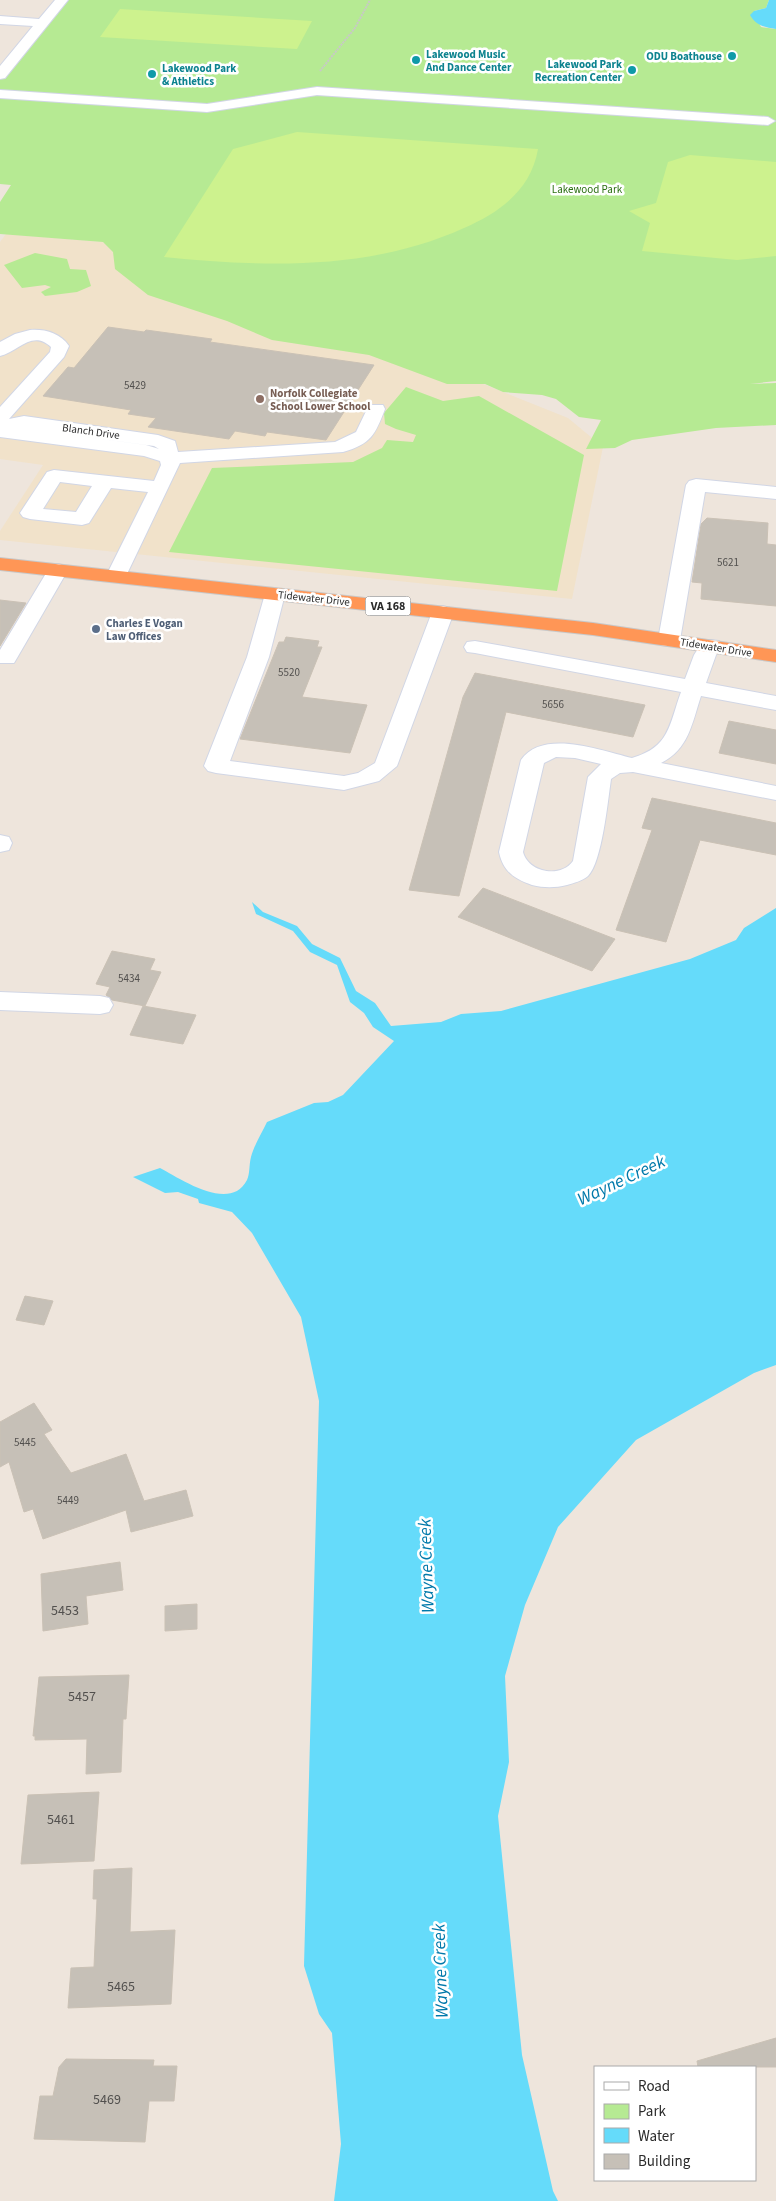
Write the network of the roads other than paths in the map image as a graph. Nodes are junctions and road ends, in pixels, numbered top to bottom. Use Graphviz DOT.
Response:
graph roads {
  1 [pos="62,0"];
  2 [pos="0,20"];
  3 [pos="43,23"];
  4 [pos="6,63"];
  5 [pos="0,76"];
  6 [pos="0,94"];
  7 [pos="773,122"];
  8 [pos="0,351"];
  9 [pos="376,409"];
  10 [pos="0,418"];
  11 [pos="0,426"];
  12 [pos="0,431"];
  13 [pos="170,458"];
  14 [pos="105,481"];
  15 [pos="160,487"];
  16 [pos="776,493"];
  17 [pos="0,564"];
  18 [pos="58,570"];
  19 [pos="116,576"];
  20 [pos="275,594"];
  21 [pos="443,612"];
  22 [pos="669,640"];
  23 [pos="711,646"];
  24 [pos="475,647"];
  25 [pos="776,656"];
  26 [pos="6,658"];
  27 [pos="693,688"];
  28 [pos="776,703"];
  29 [pos="632,765"];
  30 [pos="776,792"];
  31 [pos="0,1001"];
  32 [pos="100,1005"];
  1 -- 3 [label="street"];
  2 -- 3 [label="street"];
  3 -- 4 [label="street"];
  4 -- 5 [label="street"];
  6 -- 7 [label="street"];
  8 -- 10 [label="street"];
  9 -- 13 [label="street"];
  11 -- 13 [label="street, Blanch Drive"];
  12 -- 13 [label="street, Blanch Drive"];
  13 -- 15 [label="street"];
  14 -- 15 [label="street"];
  15 -- 19 [label="street"];
  16 -- 22 [label="street"];
  17 -- 18 [label="highway, Tidewater Drive / VA 168"];
  18 -- 19 [label="highway, Tidewater Drive / VA 168"];
  18 -- 26 [label="street"];
  19 -- 20 [label="highway, Tidewater Drive / VA 168"];
  20 -- 21 [label="highway, Tidewater Drive / VA 168"];
  20 -- 21 [label="street"];
  21 -- 22 [label="highway, Tidewater Drive / VA 168"];
  22 -- 23 [label="highway, Tidewater Drive / VA 168"];
  23 -- 25 [label="highway, Tidewater Drive / VA 168"];
  23 -- 27 [label="street"];
  24 -- 27 [label="street"];
  27 -- 28 [label="street"];
  27 -- 29 [label="street"];
  29 -- 29 [label="street"];
  29 -- 30 [label="street"];
  31 -- 32 [label="street"];
}
